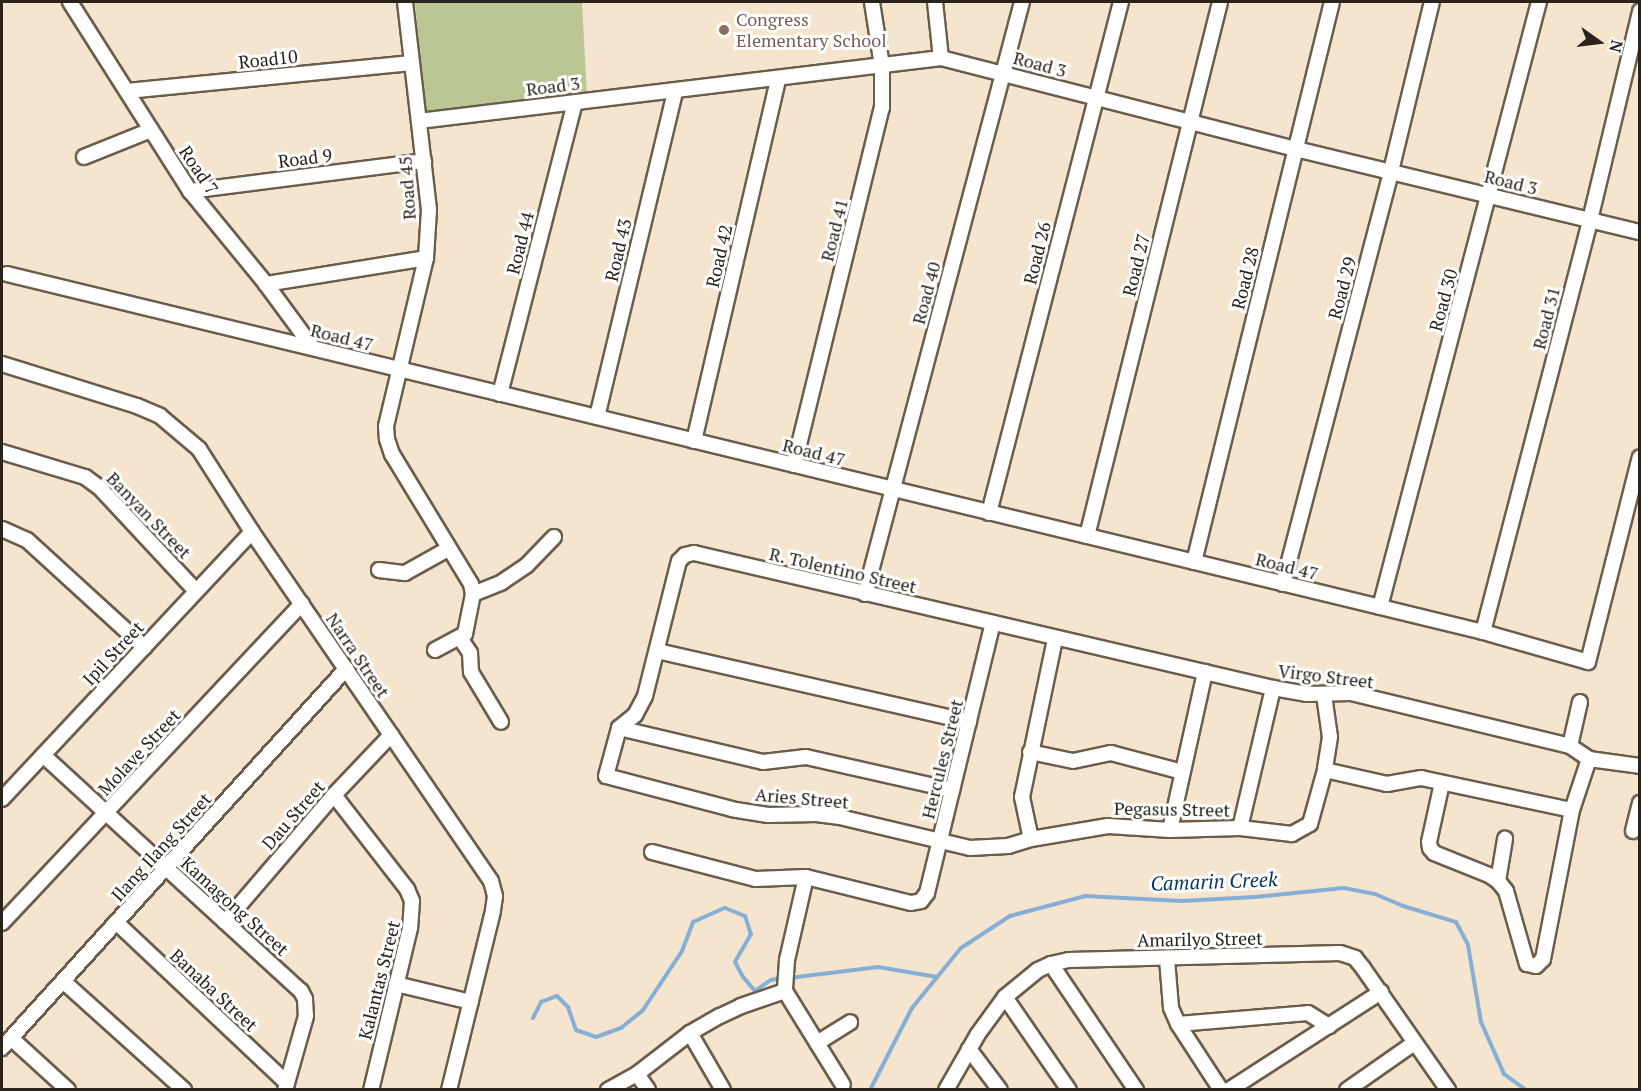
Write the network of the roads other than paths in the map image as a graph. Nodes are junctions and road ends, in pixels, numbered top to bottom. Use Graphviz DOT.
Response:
graph roads {
  1 [pos="70,2"];
  2 [pos="405,2"];
  3 [pos="872,2"];
  4 [pos="935,2"];
  5 [pos="1022,2"];
  6 [pos="1120,2"];
  7 [pos="1220,2"];
  8 [pos="1332,2"];
  9 [pos="1432,2"];
  10 [pos="1539,2"];
  11 [pos="1640,11"];
  12 [pos="941,58"];
  13 [pos="412,63"];
  14 [pos="882,66"];
  15 [pos="1003,73"];
  16 [pos="778,80"];
  17 [pos="127,91"];
  18 [pos="675,91"];
  19 [pos="1096,98"];
  20 [pos="575,102"];
  21 [pos="419,121"];
  22 [pos="1190,121"];
  23 [pos="151,130"];
  24 [pos="1296,149"];
  25 [pos="84,157"];
  26 [pos="424,161"];
  27 [pos="1391,171"];
  28 [pos="190,191"];
  29 [pos="1490,195"];
  30 [pos="1590,220"];
  31 [pos="1640,232"];
  32 [pos="426,258"];
  33 [pos="7,274"];
  34 [pos="266,284"];
  35 [pos="313,348"];
  36 [pos="2,364"];
  37 [pos="399,369"];
  38 [pos="500,394"];
  39 [pos="597,417"];
  40 [pos="694,441"];
  41 [pos="2,452"];
  42 [pos="1640,457"];
  43 [pos="794,465"];
  44 [pos="893,489"];
  45 [pos="989,513"];
  46 [pos="2,529"];
  47 [pos="252,532"];
  48 [pos="1087,536"];
  49 [pos="554,537"];
  50 [pos="448,549"];
  51 [pos="1194,562"];
  52 [pos="379,570"];
  53 [pos="1283,584"];
  54 [pos="196,591"];
  55 [pos="473,594"];
  56 [pos="865,594"];
  57 [pos="302,604"];
  58 [pos="1380,607"];
  59 [pos="993,623"];
  60 [pos="1484,632"];
  61 [pos="460,638"];
  62 [pos="1055,639"];
  63 [pos="144,646"];
  64 [pos="435,650"];
  65 [pos="657,651"];
  66 [pos="346,669"];
  67 [pos="1205,672"];
  68 [pos="1273,688"];
  69 [pos="1324,695"];
  70 [pos="1580,702"];
  71 [pos="501,722"];
  72 [pos="969,722"];
  73 [pos="619,728"];
  74 [pos="391,735"];
  75 [pos="1570,746"];
  76 [pos="1030,752"];
  77 [pos="43,754"];
  78 [pos="1588,759"];
  79 [pos="1640,766"];
  80 [pos="1325,771"];
  81 [pos="1183,772"];
  82 [pos="1442,783"];
  83 [pos="952,790"];
  84 [pos="334,795"];
  85 [pos="2,799"];
  86 [pos="1640,803"];
  87 [pos="1572,810"];
  88 [pos="105,813"];
  89 [pos="1240,828"];
  90 [pos="1170,830"];
  91 [pos="1633,831"];
  92 [pos="1031,839"];
  93 [pos="1505,839"];
  94 [pos="940,841"];
  95 [pos="652,852"];
  96 [pos="166,867"];
  97 [pos="806,877"];
  98 [pos="1497,881"];
  99 [pos="116,922"];
  100 [pos="225,922"];
  101 [pos="2,923"];
  102 [pos="1167,959"];
  103 [pos="1051,964"];
  104 [pos="63,981"];
  105 [pos="396,984"];
  106 [pos="785,992"];
  107 [pos="1381,992"];
  108 [pos="1005,997"];
  109 [pos="471,1002"];
  110 [pos="850,1022"];
  111 [pos="1178,1024"];
  112 [pos="1329,1026"];
  113 [pos="690,1033"];
  114 [pos="6,1043"];
  115 [pos="817,1043"];
  116 [pos="1414,1043"];
  117 [pos="969,1048"];
  118 [pos="638,1074"];
  119 [pos="843,1085"];
  120 [pos="286,1086"];
  121 [pos="616,1088"];
  122 [pos="68,1089"];
  123 [pos="184,1089"];
  124 [pos="371,1089"];
  125 [pos="449,1089"];
  126 [pos="648,1089"];
  127 [pos="723,1089"];
  128 [pos="946,1089"];
  129 [pos="1000,1089"];
  130 [pos="1069,1089"];
  131 [pos="1136,1089"];
  132 [pos="1221,1089"];
  133 [pos="1229,1089"];
  134 [pos="1347,1089"];
  135 [pos="1448,1089"];
  1 -- 17 [label="street, Road 7"];
  2 -- 13 [label="street, Road 45"];
  3 -- 14 [label="street, Road 41"];
  4 -- 12 [label="street"];
  5 -- 15 [label="street, Road 40"];
  6 -- 19 [label="street, Road 26"];
  7 -- 22 [label="street, Road 27"];
  8 -- 24 [label="street, Road 28"];
  9 -- 27 [label="street, Road 29"];
  10 -- 29 [label="street, Road 30"];
  11 -- 30 [label="street, Road 31"];
  12 -- 14 [label="street, Road 3"];
  12 -- 15 [label="street, Road 3"];
  13 -- 17 [label="street, Road10"];
  13 -- 21 [label="street, Road 45"];
  14 -- 16 [label="street, Road 3"];
  14 -- 43 [label="street, Road 41"];
  15 -- 19 [label="street, Road 3"];
  15 -- 44 [label="street, Road 40"];
  16 -- 18 [label="street, Road 3"];
  16 -- 40 [label="street, Road 42"];
  17 -- 23 [label="street, Road 7"];
  18 -- 20 [label="street, Road 3"];
  18 -- 39 [label="street, Road 43"];
  19 -- 22 [label="street, Road 3"];
  19 -- 45 [label="street, Road 26"];
  20 -- 21 [label="street, Road 3"];
  20 -- 38 [label="street, Road 44"];
  21 -- 26 [label="street, Road 45"];
  22 -- 24 [label="street, Road 3"];
  22 -- 48 [label="street, Road 27"];
  23 -- 25 [label="street"];
  23 -- 28 [label="street, Road 7"];
  24 -- 27 [label="street, Road 3"];
  24 -- 51 [label="street, Road 28"];
  26 -- 28 [label="street, Road 9"];
  26 -- 32 [label="street, Road 45"];
  27 -- 29 [label="street, Road 3"];
  27 -- 53 [label="street, Road 29"];
  28 -- 34 [label="street, Road 7"];
  29 -- 30 [label="street, Road 3"];
  29 -- 58 [label="street, Road 30"];
  30 -- 31 [label="street, Road 3"];
  30 -- 60 [label="street, Road 31"];
  32 -- 34 [label="street"];
  32 -- 37 [label="street, Road 45"];
  33 -- 35 [label="street, Road 47"];
  34 -- 35 [label="street, Road 7"];
  35 -- 37 [label="street, Road 47"];
  36 -- 47 [label="street, Narra Street"];
  37 -- 38 [label="street, Road 47"];
  37 -- 50 [label="street, Road 45"];
  38 -- 39 [label="street, Road 47"];
  39 -- 40 [label="street, Road 47"];
  40 -- 43 [label="street, Road 47"];
  41 -- 54 [label="street, Banyan Street"];
  42 -- 60 [label="street, Road 47"];
  43 -- 44 [label="street, Road 47"];
  44 -- 45 [label="street, Road 47"];
  44 -- 56 [label="street, Road 40"];
  45 -- 48 [label="street, Road 47"];
  46 -- 63 [label="street"];
  47 -- 54 [label="street, Ipil Street"];
  47 -- 57 [label="street, Narra Street"];
  48 -- 51 [label="street, Road 47"];
  49 -- 55 [label="street"];
  50 -- 52 [label="street"];
  50 -- 55 [label="street, Road 45"];
  51 -- 53 [label="street, Road 47"];
  53 -- 58 [label="street, Road 47"];
  54 -- 63 [label="street, Ipil Street"];
  55 -- 61 [label="street"];
  56 -- 59 [label="street, R. Tolentino Street"];
  56 -- 65 [label="street, R. Tolentino Street"];
  57 -- 66 [label="street, Narra Street"];
  57 -- 88 [label="street, Molave Street"];
  58 -- 60 [label="street, Road 47"];
  59 -- 62 [label="street, Virgo Street"];
  59 -- 72 [label="street, Hercules Street"];
  61 -- 64 [label="street"];
  61 -- 71 [label="street"];
  62 -- 67 [label="street, Virgo Street"];
  62 -- 76 [label="street"];
  63 -- 77 [label="street, Ipil Street"];
  65 -- 72 [label="street"];
  65 -- 73 [label="street"];
  66 -- 74 [label="street, Narra Street"];
  66 -- 96 [label="street, Ilang Ilang Street"];
  67 -- 68 [label="street, Virgo Street"];
  67 -- 81 [label="street"];
  68 -- 69 [label="street, Virgo Street"];
  68 -- 89 [label="street"];
  69 -- 75 [label="street, Virgo Street"];
  69 -- 80 [label="street"];
  70 -- 75 [label="street"];
  72 -- 83 [label="street, Hercules Street"];
  73 -- 83 [label="street"];
  73 -- 94 [label="street, Aries Street"];
  74 -- 84 [label="street, Dau Street"];
  74 -- 109 [label="street, Narra Street"];
  75 -- 78 [label="street, Virgo Street"];
  76 -- 81 [label="street"];
  76 -- 92 [label="street"];
  77 -- 85 [label="street, Ipil Street"];
  77 -- 88 [label="street, Kamagong Street"];
  78 -- 79 [label="street"];
  78 -- 87 [label="street"];
  80 -- 82 [label="street"];
  80 -- 89 [label="street, Pegasus Street"];
  81 -- 90 [label="street"];
  82 -- 87 [label="street"];
  82 -- 98 [label="street"];
  83 -- 94 [label="street, Hercules Street"];
  84 -- 100 [label="street, Dau Street"];
  84 -- 105 [label="street, Kalantas Street"];
  86 -- 91 [label="street"];
  87 -- 98 [label="street"];
  88 -- 96 [label="street, Kamagong Street"];
  88 -- 101 [label="street, Molave Street"];
  89 -- 90 [label="street, Pegasus Street"];
  90 -- 92 [label="street, Pegasus Street"];
  92 -- 94 [label="street, Aries Street"];
  93 -- 98 [label="street"];
  94 -- 97 [label="street, Hercules Street"];
  95 -- 97 [label="street"];
  96 -- 99 [label="street, Ilang Ilang Street"];
  96 -- 100 [label="street, Kamagong Street"];
  97 -- 106 [label="street"];
  99 -- 104 [label="street, Ilang Ilang Street"];
  99 -- 120 [label="street, Banaba Street"];
  100 -- 120 [label="street, Kamagong Street"];
  102 -- 103 [label="street, Amarilyo Street"];
  102 -- 107 [label="street, Amarilyo Street"];
  102 -- 111 [label="street"];
  103 -- 108 [label="street, Amarilyo Street"];
  103 -- 131 [label="street"];
  104 -- 114 [label="street, Ilang Ilang Street"];
  104 -- 123 [label="street"];
  105 -- 109 [label="street"];
  105 -- 124 [label="street, Kalantas Street"];
  106 -- 113 [label="street"];
  106 -- 115 [label="street"];
  107 -- 112 [label="street"];
  107 -- 116 [label="street, Amarilyo Street"];
  108 -- 117 [label="street, Amarilyo Street"];
  108 -- 130 [label="street"];
  109 -- 125 [label="street, Narra Street"];
  110 -- 115 [label="street"];
  111 -- 112 [label="street"];
  111 -- 132 [label="street"];
  112 -- 133 [label="street"];
  113 -- 118 [label="street"];
  113 -- 127 [label="street"];
  114 -- 122 [label="street"];
  115 -- 119 [label="street"];
  116 -- 134 [label="street"];
  116 -- 135 [label="street, Amarilyo Street"];
  117 -- 128 [label="street, Amarilyo Street"];
  117 -- 129 [label="street"];
  118 -- 121 [label="street"];
  118 -- 126 [label="street"];
}
